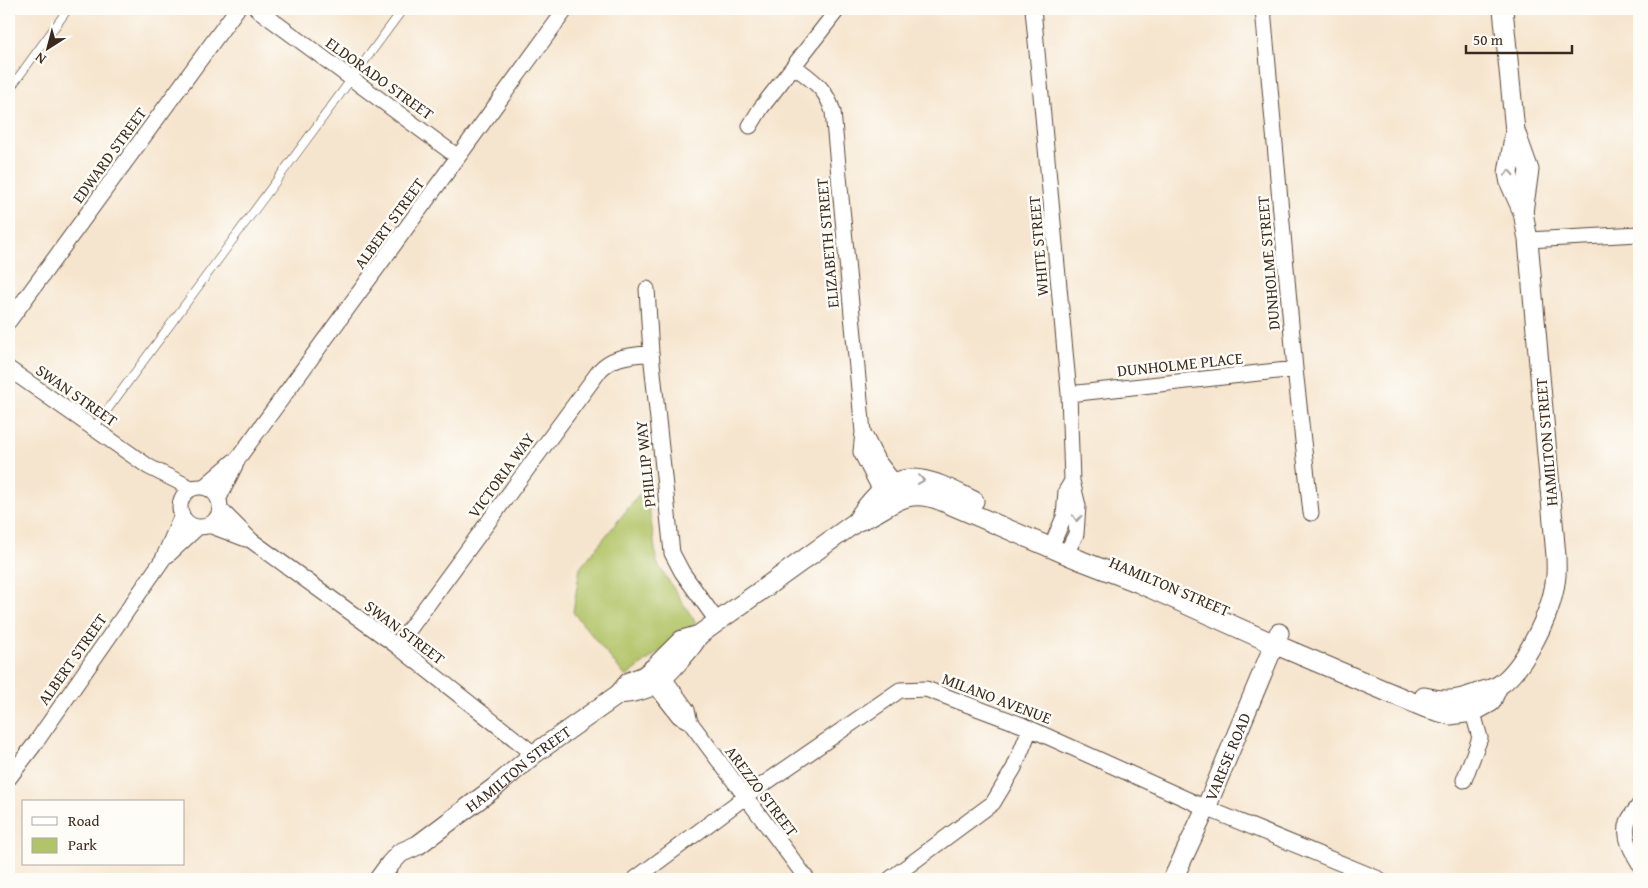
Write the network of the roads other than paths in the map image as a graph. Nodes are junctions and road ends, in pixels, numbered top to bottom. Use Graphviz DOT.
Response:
graph roads {
  1 [pos="68,9"];
  2 [pos="237,9"];
  3 [pos="257,9"];
  4 [pos="403,9"];
  5 [pos="566,9"];
  6 [pos="838,9"];
  7 [pos="1033,9"];
  8 [pos="1263,9"];
  9 [pos="1503,9"];
  10 [pos="794,66"];
  11 [pos="351,79"];
  12 [pos="9,90"];
  13 [pos="750,126"];
  14 [pos="458,158"];
  15 [pos="1639,234"];
  16 [pos="1528,240"];
  17 [pos="647,289"];
  18 [pos="9,321"];
  19 [pos="651,353"];
  20 [pos="9,369"];
  21 [pos="1295,369"];
  22 [pos="1069,394"];
  23 [pos="94,428"];
  24 [pos="239,457"];
  25 [pos="150,467"];
  26 [pos="197,488"];
  27 [pos="890,495"];
  28 [pos="220,504"];
  29 [pos="181,508"];
  30 [pos="1311,513"];
  31 [pos="204,526"];
  32 [pos="252,542"];
  33 [pos="1061,545"];
  34 [pos="163,559"];
  35 [pos="717,621"];
  36 [pos="1277,638"];
  37 [pos="397,646"];
  38 [pos="655,676"];
  39 [pos="1471,705"];
  40 [pos="1030,729"];
  41 [pos="534,754"];
  42 [pos="9,778"];
  43 [pos="1464,780"];
  44 [pos="745,797"];
  45 [pos="1639,805"];
  46 [pos="1206,808"];
  47 [pos="418,845"];
  48 [pos="1639,863"];
  49 [pos="379,879"];
  50 [pos="392,879"];
  51 [pos="635,879"];
  52 [pos="807,879"];
  53 [pos="890,879"];
  54 [pos="1173,879"];
  55 [pos="1378,879"];
  1 -- 12 [label="lane"];
  2 -- 18 [label="street, EDWARD STREET"];
  3 -- 11 [label="street, ELDORADO STREET"];
  4 -- 11 [label="lane"];
  5 -- 14 [label="street, ALBERT STREET"];
  6 -- 10 [label="street"];
  7 -- 22 [label="street, WHITE STREET"];
  8 -- 21 [label="street, DUNHOLME STREET"];
  9 -- 16 [label="street, HAMILTON STREET"];
  10 -- 13 [label="street"];
  10 -- 27 [label="street, ELIZABETH STREET"];
  11 -- 14 [label="street, ELDORADO STREET"];
  11 -- 23 [label="lane"];
  14 -- 24 [label="street, ALBERT STREET"];
  15 -- 16 [label="street"];
  16 -- 39 [label="street, HAMILTON STREET"];
  17 -- 19 [label="street, PHILLIP WAY"];
  19 -- 35 [label="street, PHILLIP WAY"];
  19 -- 37 [label="street, VICTORIA WAY"];
  20 -- 23 [label="street, SWAN STREET"];
  21 -- 22 [label="street, DUNHOLME PLACE"];
  21 -- 30 [label="street, DUNHOLME STREET"];
  22 -- 33 [label="street, WHITE STREET"];
  23 -- 25 [label="street, SWAN STREET"];
  24 -- 26 [label="street, ALBERT STREET"];
  24 -- 28 [label="street, ALBERT STREET"];
  25 -- 26 [label="street, SWAN STREET"];
  25 -- 29 [label="street, SWAN STREET"];
  26 -- 28 [label="street"];
  26 -- 29 [label="street"];
  27 -- 33 [label="street, HAMILTON STREET"];
  27 -- 35 [label="street, HAMILTON STREET"];
  28 -- 31 [label="street"];
  28 -- 32 [label="street, SWAN STREET"];
  29 -- 31 [label="street"];
  29 -- 34 [label="street, ALBERT STREET"];
  31 -- 32 [label="street, SWAN STREET"];
  31 -- 34 [label="street, ALBERT STREET"];
  32 -- 37 [label="street, SWAN STREET"];
  33 -- 36 [label="street, HAMILTON STREET"];
  34 -- 42 [label="street, ALBERT STREET"];
  35 -- 38 [label="street, HAMILTON STREET"];
  36 -- 39 [label="street, HAMILTON STREET"];
  36 -- 46 [label="street, VARESE ROAD"];
  37 -- 41 [label="street, SWAN STREET"];
  38 -- 41 [label="street, HAMILTON STREET"];
  38 -- 44 [label="street, AREZZO STREET"];
  39 -- 43 [label="street"];
  40 -- 44 [label="street, MILANO AVENUE"];
  40 -- 46 [label="street, MILANO AVENUE"];
  40 -- 53 [label="street"];
  41 -- 47 [label="street, HAMILTON STREET"];
  44 -- 51 [label="street, MILANO AVENUE"];
  44 -- 52 [label="street, AREZZO STREET"];
  45 -- 48 [label="street"];
  46 -- 54 [label="street, VARESE ROAD"];
  46 -- 55 [label="street, MILANO AVENUE"];
  47 -- 49 [label="street, HAMILTON STREET"];
  47 -- 50 [label="street, HAMILTON STREET"];
}
